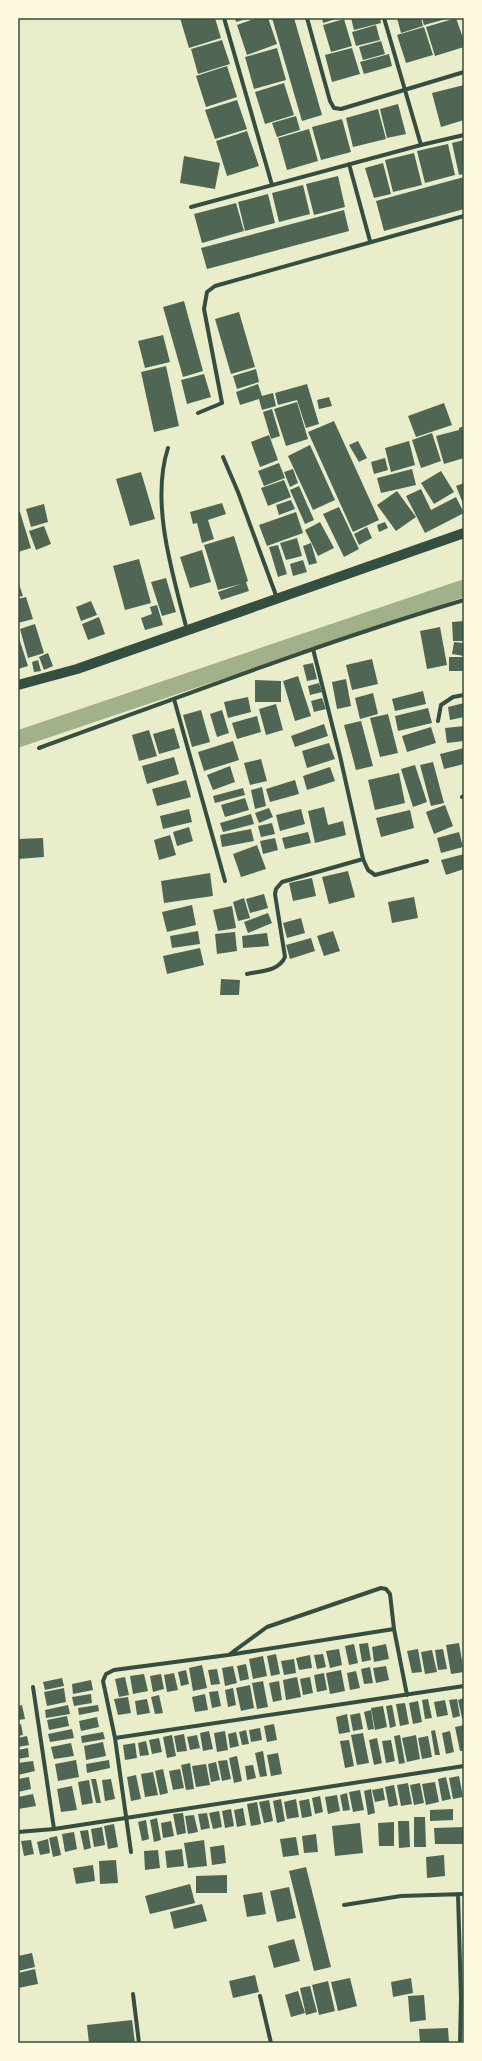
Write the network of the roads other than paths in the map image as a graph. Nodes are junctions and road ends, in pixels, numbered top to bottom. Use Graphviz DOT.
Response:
graph roads {
  1 [pos="224,18"];
  2 [pos="307,18"];
  3 [pos="384,18"];
  4 [pos="464,72"];
  5 [pos="405,90"];
  6 [pos="464,135"];
  7 [pos="421,145"];
  8 [pos="349,164"];
  9 [pos="272,185"];
  10 [pos="191,207"];
  11 [pos="464,216"];
  12 [pos="370,241"];
  13 [pos="198,413"];
  14 [pos="168,448"];
  15 [pos="223,457"];
  16 [pos="464,533"];
  17 [pos="277,598"];
  18 [pos="464,600"];
  19 [pos="187,630"];
  20 [pos="313,649"];
  21 [pos="18,685"];
  22 [pos="464,695"];
  23 [pos="174,699"];
  24 [pos="438,721"];
  25 [pos="39,748"];
  26 [pos="363,859"];
  27 [pos="427,861"];
  28 [pos="225,881"];
  29 [pos="247,974"];
  30 [pos="394,1629"];
  31 [pos="228,1655"];
  32 [pos="464,1686"];
  33 [pos="33,1687"];
  34 [pos="407,1694"];
  35 [pos="115,1738"];
  36 [pos="464,1766"];
  37 [pos="126,1817"];
  38 [pos="54,1829"];
  39 [pos="18,1832"];
  40 [pos="132,1852"];
  41 [pos="458,1894"];
  42 [pos="464,1894"];
  43 [pos="344,1905"];
  44 [pos="133,1994"];
  45 [pos="260,1996"];
  46 [pos="138,2043"];
  47 [pos="271,2043"];
  48 [pos="460,2043"];
  1 -- 9 [label="street"];
  2 -- 5 [label="street"];
  3 -- 5 [label="street"];
  4 -- 5 [label="street"];
  5 -- 7 [label="street"];
  6 -- 7 [label="street"];
  7 -- 8 [label="street"];
  8 -- 9 [label="street"];
  8 -- 12 [label="street"];
  9 -- 10 [label="street"];
  11 -- 12 [label="street"];
  12 -- 13 [label="street"];
  14 -- 19 [label="street"];
  15 -- 17 [label="street"];
  16 -- 17 [label="main road"];
  17 -- 19 [label="main road"];
  18 -- 20 [label="street"];
  19 -- 21 [label="main road"];
  20 -- 23 [label="street"];
  20 -- 26 [label="street"];
  22 -- 24 [label="street"];
  23 -- 25 [label="street"];
  23 -- 28 [label="street"];
  26 -- 27 [label="street"];
  26 -- 29 [label="street"];
  30 -- 31 [label="street"];
  30 -- 31 [label="street"];
  30 -- 34 [label="street"];
  31 -- 35 [label="street"];
  32 -- 34 [label="street"];
  33 -- 38 [label="street"];
  34 -- 35 [label="street"];
  35 -- 37 [label="street"];
  36 -- 37 [label="street"];
  37 -- 38 [label="street"];
  37 -- 40 [label="street"];
  38 -- 39 [label="street"];
  41 -- 42 [label="street"];
  41 -- 43 [label="street"];
  41 -- 48 [label="street"];
  44 -- 46 [label="street"];
  45 -- 47 [label="street"];
}
